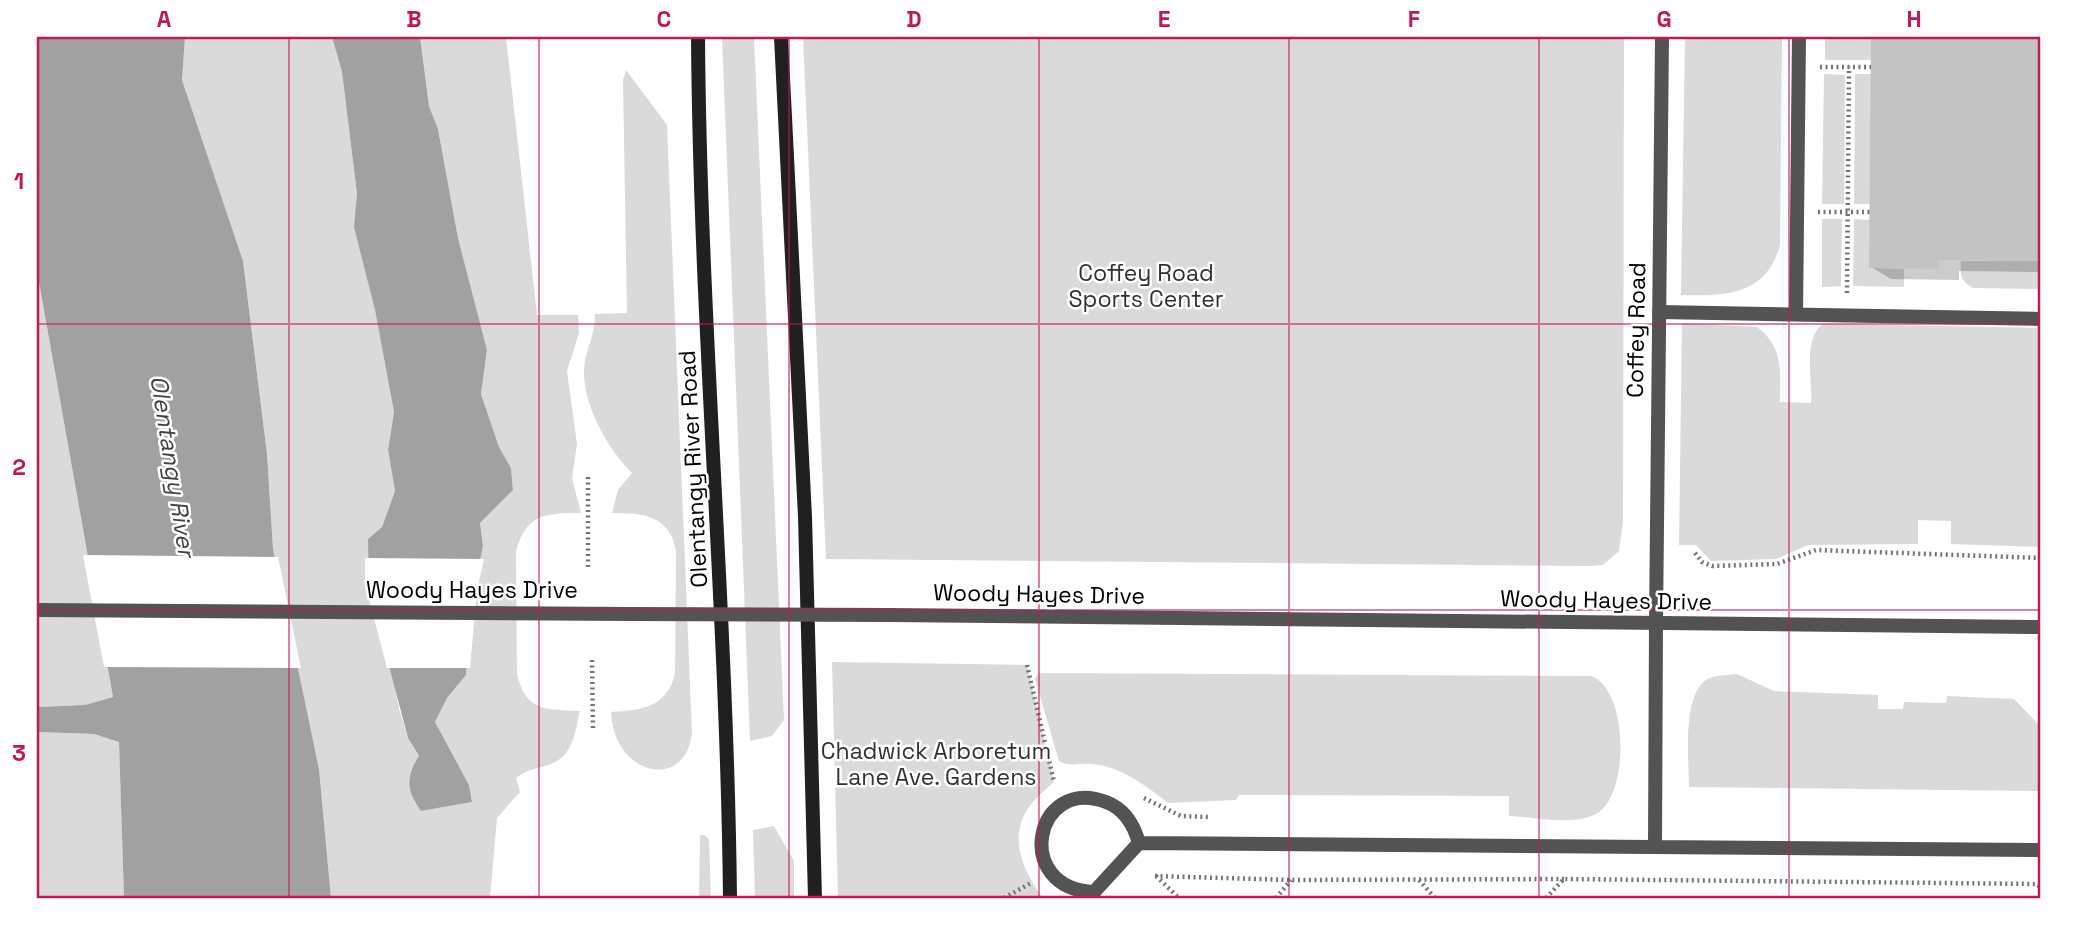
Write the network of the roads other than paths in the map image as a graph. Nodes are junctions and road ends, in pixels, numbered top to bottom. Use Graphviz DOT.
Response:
graph roads {
  1 [pos="698,37"];
  2 [pos="781,37"];
  3 [pos="1662,37"];
  4 [pos="1799,37"];
  5 [pos="1659,312"];
  6 [pos="1796,314"];
  7 [pos="2041,319"];
  8 [pos="37,610"];
  9 [pos="1656,624"];
  10 [pos="2041,628"];
  11 [pos="1139,843"];
  12 [pos="1654,847"];
  13 [pos="2041,850"];
  14 [pos="1093,895"];
  15 [pos="730,898"];
  16 [pos="815,898"];
  1 -- 15 [label="main road, Olentangy River Road"];
  2 -- 16 [label="main road"];
  3 -- 5 [label="street, Coffey Road"];
  4 -- 6 [label="street"];
  5 -- 6 [label="street"];
  5 -- 9 [label="street, Coffey Road"];
  6 -- 7 [label="street"];
  8 -- 9 [label="street, Woody Hayes Drive, bridge"];
  9 -- 10 [label="street, Woody Hayes Drive"];
  9 -- 12 [label="street, Coffey Road"];
  11 -- 12 [label="street"];
  11 -- 14 [label="street"];
  11 -- 14 [label="street"];
  12 -- 13 [label="street"];
}
